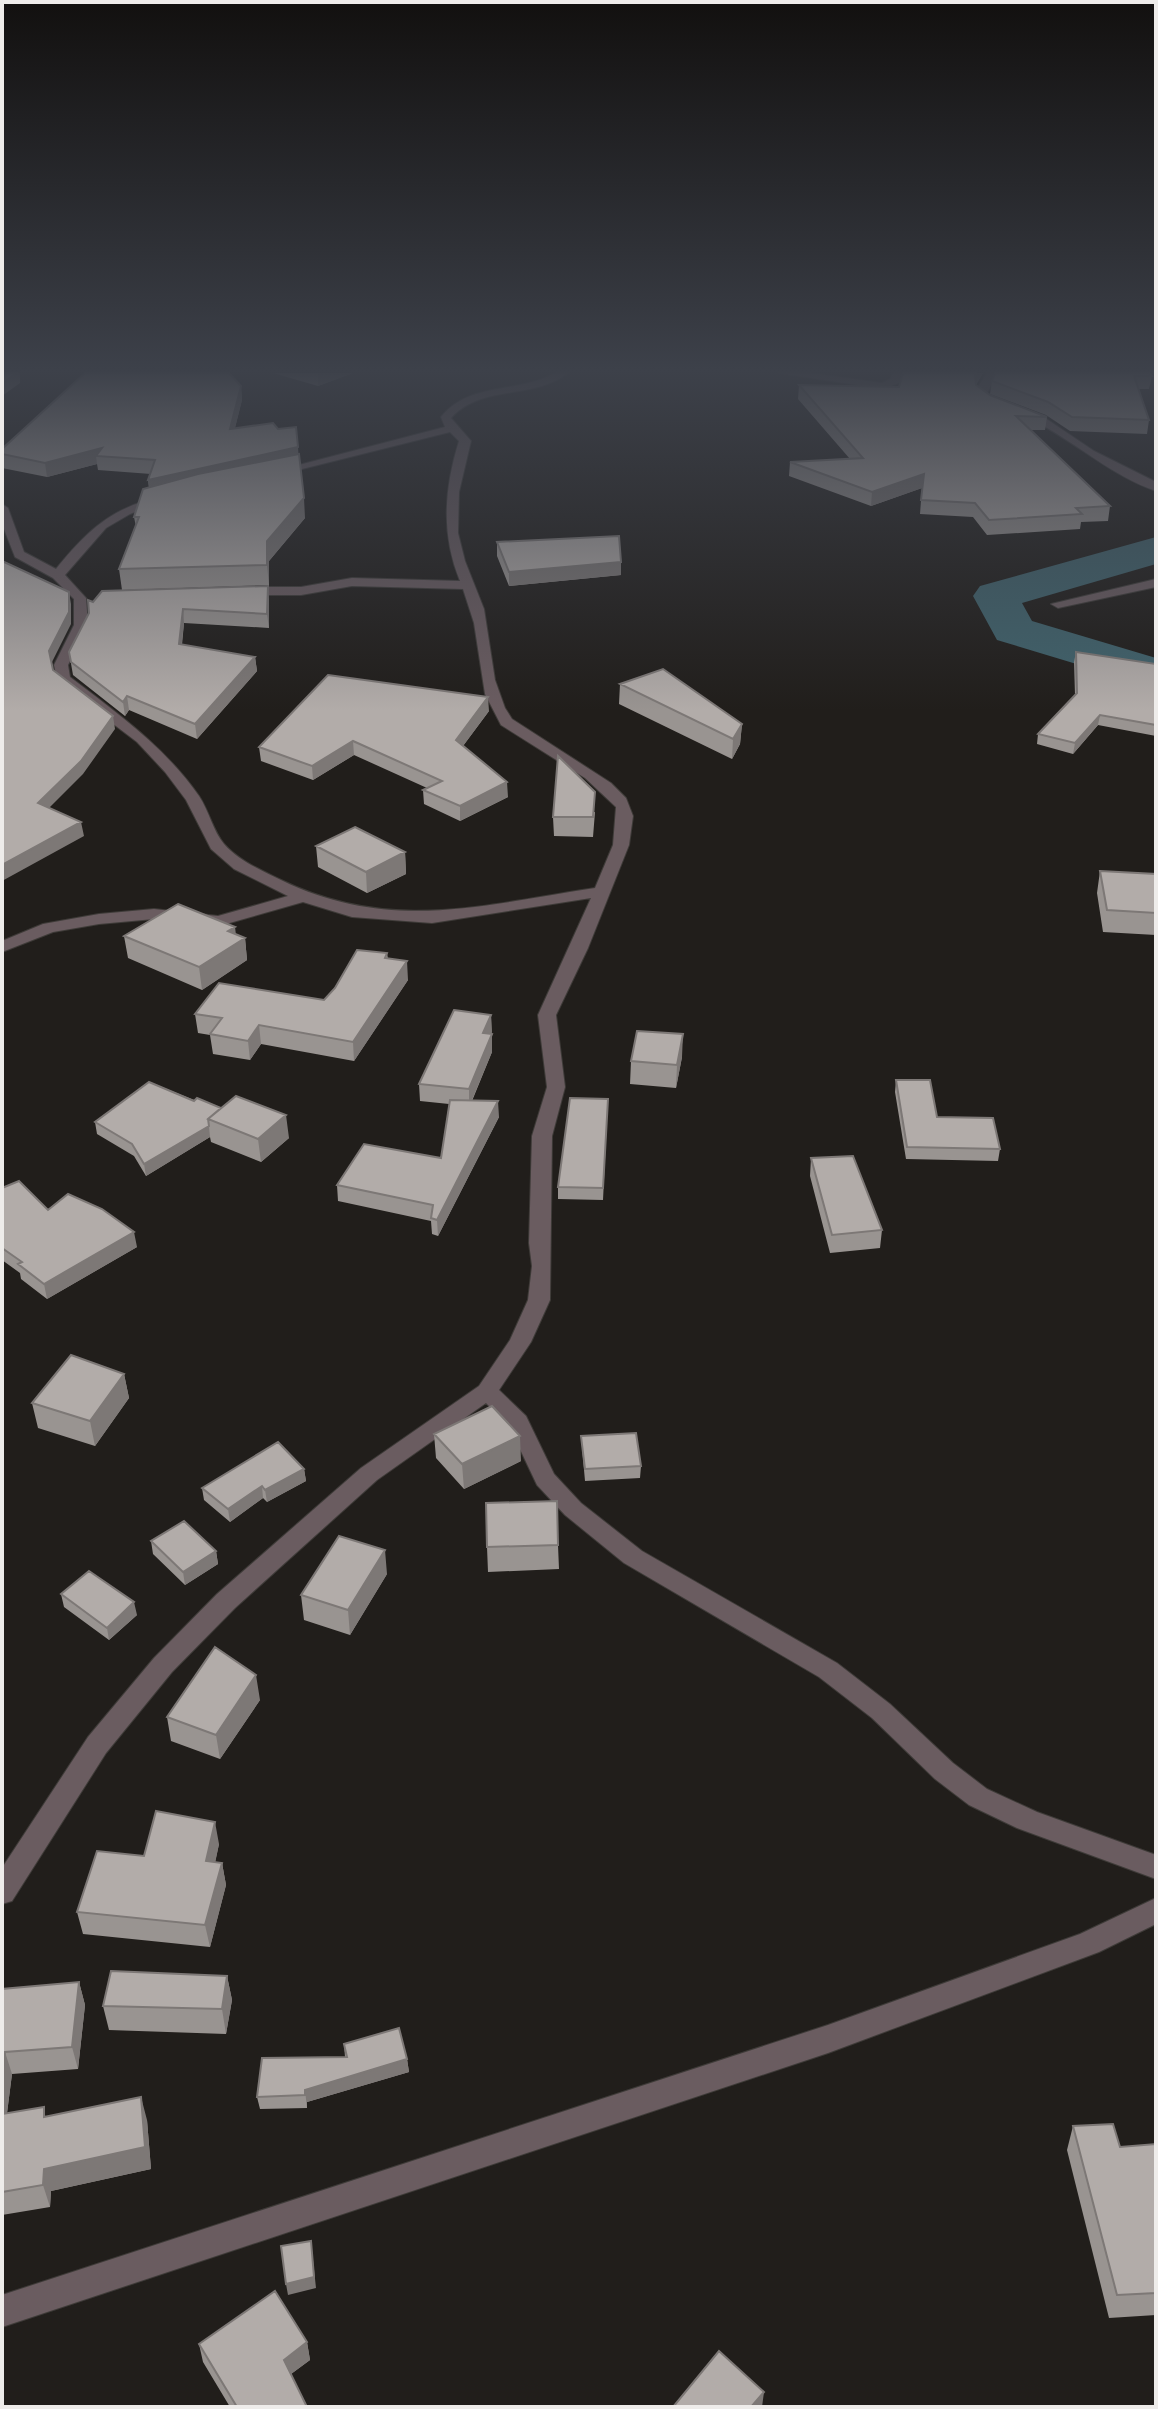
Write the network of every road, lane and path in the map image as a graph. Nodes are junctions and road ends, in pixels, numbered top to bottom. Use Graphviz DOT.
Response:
graph roads {
  1 [pos="455,485"];
  2 [pos="175,495"];
  3 [pos="2,508"];
  4 [pos="58,575"];
  5 [pos="1156,583"];
  6 [pos="468,585"];
  7 [pos="233,591"];
  8 [pos="1058,604"];
  9 [pos="600,892"];
  10 [pos="303,897"];
  11 [pos="2,947"];
  12 [pos="487,1391"];
  13 [pos="1156,1867"];
  14 [pos="2,1892"];
  15 [pos="1156,1910"];
  16 [pos="2,2311"];
  1 -- 6 [label="street"];
  2 -- 4 [label="street"];
  3 -- 4 [label="street"];
  4 -- 10 [label="street"];
  5 -- 8 [label="street"];
  6 -- 7 [label="street"];
  6 -- 9 [label="street"];
  9 -- 10 [label="street"];
  9 -- 12 [label="street"];
  10 -- 11 [label="street"];
  12 -- 13 [label="street"];
  12 -- 14 [label="street"];
  15 -- 16 [label="street"];
}
